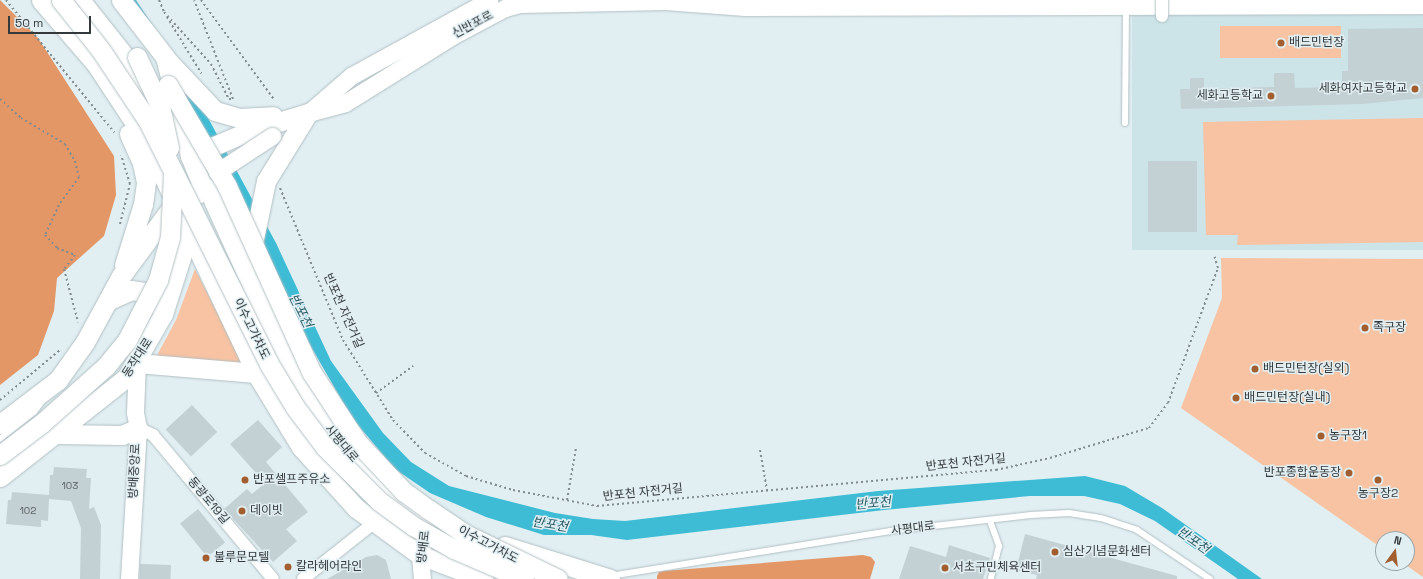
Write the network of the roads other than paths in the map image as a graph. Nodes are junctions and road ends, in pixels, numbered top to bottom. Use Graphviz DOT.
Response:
graph roads {
  1 [pos="41,0"];
  2 [pos="61,0"];
  3 [pos="80,0"];
  4 [pos="93,0"];
  5 [pos="106,0"];
  6 [pos="121,0"];
  7 [pos="489,0"];
  8 [pos="667,0"];
  9 [pos="936,0"];
  10 [pos="1162,0"];
  11 [pos="526,2"];
  12 [pos="1126,3"];
  13 [pos="954,4"];
  14 [pos="1423,5"];
  15 [pos="1162,16"];
  16 [pos="165,57"];
  17 [pos="96,64"];
  18 [pos="308,113"];
  19 [pos="1125,123"];
  20 [pos="196,153"];
  21 [pos="205,187"];
  22 [pos="176,201"];
  23 [pos="190,233"];
  24 [pos="121,276"];
  25 [pos="249,276"];
  26 [pos="109,300"];
  27 [pos="163,314"];
  28 [pos="137,363"];
  29 [pos="256,373"];
  30 [pos="58,380"];
  31 [pos="0,424"];
  32 [pos="138,428"];
  33 [pos="58,434"];
  34 [pos="0,439"];
  35 [pos="0,455"];
  36 [pos="0,477"];
  37 [pos="429,515"];
  38 [pos="990,521"];
  39 [pos="375,522"];
  40 [pos="421,551"];
  41 [pos="507,552"];
  42 [pos="531,555"];
  43 [pos="475,578"];
  44 [pos="606,578"];
  45 [pos="129,579"];
  46 [pos="273,579"];
  47 [pos="303,579"];
  48 [pos="422,579"];
  49 [pos="493,579"];
  50 [pos="524,579"];
  51 [pos="558,579"];
  52 [pos="991,579"];
  53 [pos="1210,579"];
  1 -- 17 [label="main road"];
  2 -- 50 [label="main road, 이수고가차도, bridge"];
  3 -- 20 [label="main road"];
  4 -- 35 [label="main road, 동작대로, bridge"];
  5 -- 51 [label="main road, 이수고가차도, bridge"];
  6 -- 16 [label="main road"];
  7 -- 18 [label="main road, 신반포로"];
  8 -- 11 [label="main road, 신반포로"];
  8 -- 13 [label="main road, 신반포로"];
  9 -- 13 [label="lane"];
  10 -- 15 [label="street, bridge"];
  11 -- 18 [label="main road, 신반포로"];
  12 -- 13 [label="main road, 신반포로"];
  12 -- 14 [label="main road, 신반포로"];
  12 -- 19 [label="lane"];
  16 -- 18 [label="main road"];
  16 -- 20 [label="main road, bridge"];
  17 -- 22 [label="main road"];
  17 -- 24 [label="main road"];
  18 -- 20 [label="main road"];
  18 -- 21 [label="main road, 신반포로, bridge"];
  18 -- 25 [label="main road"];
  20 -- 21 [label="main road"];
  21 -- 22 [label="main road"];
  21 -- 23 [label="main road, 동작대로"];
  21 -- 25 [label="main road, 사평대로"];
  22 -- 23 [label="main road"];
  22 -- 24 [label="main road"];
  23 -- 27 [label="main road, 동작대로"];
  23 -- 29 [label="main road"];
  24 -- 26 [label="main road"];
  25 -- 37 [label="main road, 사평대로"];
  26 -- 27 [label="main road"];
  26 -- 30 [label="main road"];
  27 -- 28 [label="main road, 동작대로"];
  28 -- 29 [label="main road"];
  28 -- 32 [label="main road, 방배중앙로"];
  28 -- 33 [label="main road, 동작대로"];
  29 -- 39 [label="main road"];
  30 -- 31 [label="main road"];
  30 -- 34 [label="lane"];
  32 -- 33 [label="main road"];
  32 -- 45 [label="main road, 방배중앙로"];
  32 -- 46 [label="street, 동광로19길"];
  33 -- 36 [label="main road, 동작대로"];
  37 -- 40 [label="main road, 방배로"];
  37 -- 42 [label="main road, 사평대로"];
  38 -- 44 [label="lane, 사평대로"];
  38 -- 52 [label="lane"];
  38 -- 53 [label="lane, 사평대로"];
  39 -- 40 [label="main road"];
  39 -- 47 [label="street"];
  40 -- 41 [label="main road"];
  40 -- 43 [label="main road"];
  40 -- 48 [label="main road, 방배로"];
  41 -- 42 [label="main road"];
  41 -- 49 [label="main road"];
  42 -- 44 [label="main road, 사평대로"];
}
